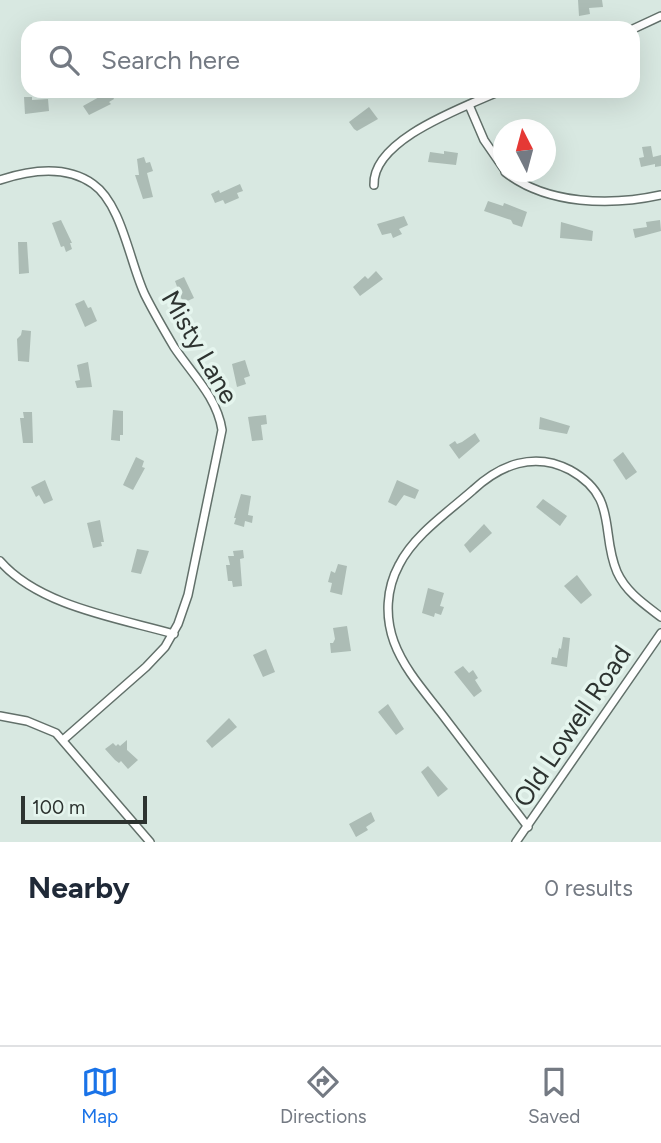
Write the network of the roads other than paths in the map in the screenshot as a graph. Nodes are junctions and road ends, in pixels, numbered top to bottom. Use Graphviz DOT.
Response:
graph roads {
  1 [pos="661,16"];
  2 [pos="640,26"];
  3 [pos="484,98"];
  4 [pos="469,105"];
  5 [pos="493,154"];
  6 [pos="0,180"];
  7 [pos="522,182"];
  8 [pos="374,186"];
  9 [pos="661,195"];
  10 [pos="0,561"];
  11 [pos="661,617"];
  12 [pos="661,633"];
  13 [pos="174,634"];
  14 [pos="0,716"];
  15 [pos="63,740"];
  16 [pos="528,827"];
  17 [pos="150,842"];
  18 [pos="516,842"];
  1 -- 2 [label="street"];
  3 -- 4 [label="street"];
  4 -- 5 [label="street"];
  4 -- 8 [label="street"];
  6 -- 13 [label="street, Misty Lane"];
  7 -- 9 [label="street"];
  10 -- 13 [label="street"];
  11 -- 16 [label="street"];
  12 -- 16 [label="street, Old Lowell Road"];
  13 -- 15 [label="street, Misty Lane"];
  14 -- 15 [label="street"];
  15 -- 17 [label="street"];
  16 -- 18 [label="street, Old Lowell Road"];
}
